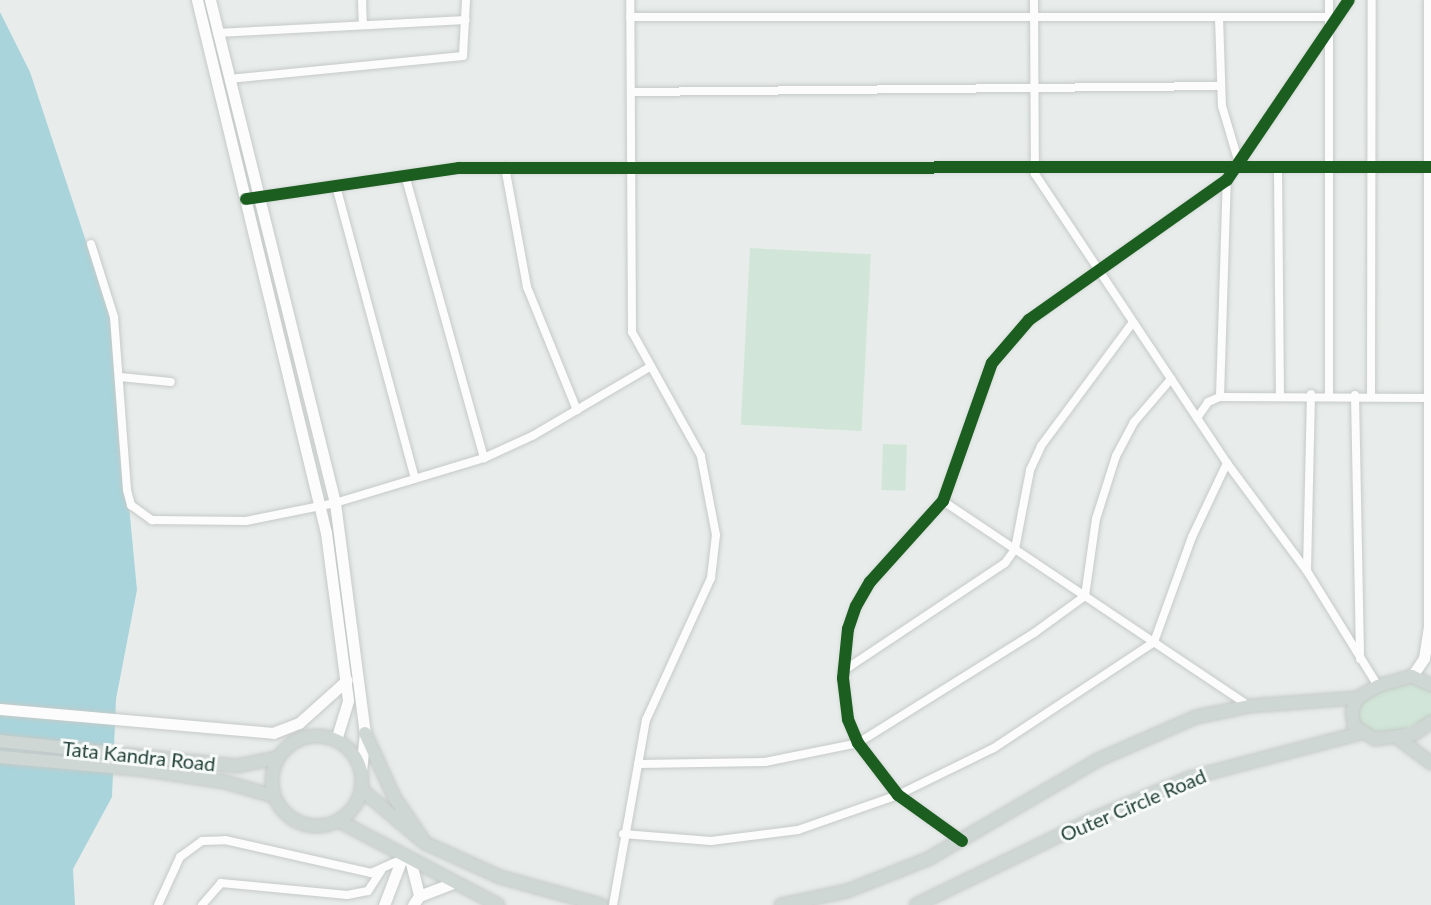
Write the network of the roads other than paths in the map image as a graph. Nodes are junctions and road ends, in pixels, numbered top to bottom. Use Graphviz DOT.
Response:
graph roads {
  1 [pos="197,0"];
  2 [pos="210,0"];
  3 [pos="362,0"];
  4 [pos="466,0"];
  5 [pos="630,0"];
  6 [pos="1034,0"];
  7 [pos="1329,0"];
  8 [pos="1349,0"];
  9 [pos="1372,0"];
  10 [pos="1429,0"];
  11 [pos="630,17"];
  12 [pos="1034,17"];
  13 [pos="1219,17"];
  14 [pos="1329,17"];
  15 [pos="466,20"];
  16 [pos="363,24"];
  17 [pos="1329,29"];
  18 [pos="217,33"];
  19 [pos="229,79"];
  20 [pos="1221,86"];
  21 [pos="1033,89"];
  22 [pos="631,92"];
  23 [pos="505,167"];
  24 [pos="1236,167"];
  25 [pos="1430,167"];
  26 [pos="1374,169"];
  27 [pos="1331,170"];
  28 [pos="630,171"];
  29 [pos="1035,171"];
  30 [pos="1278,171"];
  31 [pos="405,175"];
  32 [pos="1227,180"];
  33 [pos="336,186"];
  34 [pos="262,196"];
  35 [pos="246,199"];
  36 [pos="91,244"];
  37 [pos="1098,269"];
  38 [pos="1133,322"];
  39 [pos="650,367"];
  40 [pos="120,377"];
  41 [pos="1171,379"];
  42 [pos="171,382"];
  43 [pos="1280,394"];
  44 [pos="1311,394"];
  45 [pos="1355,395"];
  46 [pos="1329,396"];
  47 [pos="1371,396"];
  48 [pos="1220,397"];
  49 [pos="1429,398"];
  50 [pos="577,410"];
  51 [pos="1197,418"];
  52 [pos="484,458"];
  53 [pos="1227,463"];
  54 [pos="415,479"];
  55 [pos="943,501"];
  56 [pos="335,503"];
  57 [pos="320,506"];
  58 [pos="1015,549"];
  59 [pos="1307,571"];
  60 [pos="1085,596"];
  61 [pos="1154,642"];
  62 [pos="1360,660"];
  63 [pos="843,671"];
  64 [pos="1412,676"];
  65 [pos="347,680"];
  66 [pos="1431,685"];
  67 [pos="1378,686"];
  68 [pos="1357,698"];
  69 [pos="1249,706"];
  70 [pos="0,709"];
  71 [pos="1431,722"];
  72 [pos="365,733"];
  73 [pos="1360,733"];
  74 [pos="1399,739"];
  75 [pos="336,740"];
  76 [pos="0,741"];
  77 [pos="858,743"];
  78 [pos="0,757"];
  79 [pos="277,758"];
  80 [pos="1431,763"];
  81 [pos="638,764"];
  82 [pos="361,771"];
  83 [pos="362,790"];
  84 [pos="898,795"];
  85 [pos="273,796"];
  86 [pos="339,821"];
  87 [pos="623,834"];
  88 [pos="422,841"];
  89 [pos="962,841"];
  90 [pos="406,860"];
  91 [pos="381,871"];
  92 [pos="451,884"];
  93 [pos="416,900"];
  94 [pos="158,905"];
  95 [pos="202,905"];
  96 [pos="384,905"];
  97 [pos="498,905"];
  98 [pos="601,905"];
  99 [pos="613,905"];
  100 [pos="781,905"];
  101 [pos="916,905"];
  1 -- 35 [label="main road"];
  2 -- 18 [label="main road"];
  3 -- 16 [label="street"];
  4 -- 15 [label="street"];
  5 -- 11 [label="street"];
  6 -- 12 [label="street"];
  7 -- 14 [label="street"];
  8 -- 17 [label="street"];
  9 -- 26 [label="street"];
  10 -- 25 [label="main road"];
  11 -- 12 [label="street"];
  11 -- 22 [label="street"];
  12 -- 13 [label="street"];
  12 -- 21 [label="street"];
  13 -- 14 [label="street"];
  13 -- 20 [label="street"];
  14 -- 17 [label="street"];
  15 -- 16 [label="street"];
  15 -- 19 [label="street"];
  16 -- 18 [label="street"];
  17 -- 24 [label="street"];
  17 -- 27 [label="street"];
  18 -- 19 [label="main road"];
  19 -- 34 [label="main road"];
  20 -- 21 [label="street"];
  20 -- 24 [label="street"];
  21 -- 22 [label="street"];
  21 -- 29 [label="street"];
  22 -- 28 [label="street"];
  23 -- 28 [label="street"];
  23 -- 31 [label="street"];
  23 -- 50 [label="street"];
  24 -- 29 [label="street"];
  24 -- 30 [label="street"];
  24 -- 32 [label="street"];
  25 -- 26 [label="street"];
  25 -- 49 [label="main road"];
  26 -- 27 [label="street"];
  26 -- 47 [label="street"];
  27 -- 30 [label="street"];
  27 -- 46 [label="street"];
  28 -- 29 [label="street"];
  28 -- 39 [label="street"];
  29 -- 37 [label="street"];
  30 -- 43 [label="street"];
  31 -- 33 [label="street"];
  31 -- 52 [label="street"];
  32 -- 37 [label="street"];
  32 -- 48 [label="street"];
  33 -- 34 [label="street"];
  33 -- 54 [label="street"];
  34 -- 35 [label="street"];
  34 -- 56 [label="main road"];
  35 -- 57 [label="main road"];
  36 -- 40 [label="street"];
  37 -- 38 [label="street"];
  37 -- 55 [label="street"];
  38 -- 41 [label="street"];
  38 -- 58 [label="street"];
  39 -- 50 [label="street"];
  39 -- 81 [label="street"];
  40 -- 42 [label="street"];
  40 -- 57 [label="street"];
  41 -- 51 [label="street"];
  41 -- 60 [label="street"];
  43 -- 44 [label="street"];
  43 -- 48 [label="street"];
  44 -- 46 [label="street"];
  44 -- 59 [label="street"];
  45 -- 46 [label="street"];
  45 -- 47 [label="street"];
  45 -- 62 [label="street"];
  47 -- 49 [label="street"];
  48 -- 51 [label="street"];
  49 -- 64 [label="main road"];
  50 -- 52 [label="street"];
  51 -- 53 [label="street"];
  52 -- 54 [label="street"];
  53 -- 59 [label="street"];
  53 -- 61 [label="street"];
  54 -- 56 [label="street"];
  55 -- 58 [label="street"];
  55 -- 63 [label="street"];
  56 -- 57 [label="street"];
  56 -- 72 [label="main road"];
  57 -- 65 [label="main road"];
  58 -- 60 [label="street"];
  58 -- 63 [label="street"];
  59 -- 62 [label="street"];
  60 -- 61 [label="street"];
  60 -- 77 [label="street"];
  61 -- 69 [label="street"];
  61 -- 84 [label="street"];
  62 -- 67 [label="street"];
  63 -- 77 [label="street"];
  64 -- 66 [label="main road"];
  64 -- 67 [label="main road"];
  65 -- 70 [label="main road"];
  65 -- 75 [label="main road"];
  67 -- 68 [label="main road"];
  68 -- 69 [label="main road"];
  68 -- 73 [label="main road"];
  69 -- 89 [label="main road"];
  71 -- 74 [label="main road"];
  72 -- 82 [label="main road"];
  72 -- 88 [label="main road"];
  73 -- 74 [label="main road"];
  73 -- 101 [label="main road, Outer Circle Road"];
  74 -- 80 [label="main road"];
  75 -- 79 [label="main road"];
  75 -- 82 [label="main road"];
  76 -- 79 [label="main road, Tata Kandra Road"];
  77 -- 81 [label="street"];
  77 -- 84 [label="street"];
  78 -- 85 [label="main road"];
  79 -- 85 [label="main road"];
  81 -- 87 [label="street"];
  82 -- 83 [label="main road"];
  83 -- 86 [label="main road"];
  83 -- 88 [label="main road"];
  84 -- 87 [label="street"];
  84 -- 89 [label="street"];
  85 -- 86 [label="main road"];
  86 -- 90 [label="main road"];
  87 -- 99 [label="street"];
  88 -- 90 [label="main road"];
  88 -- 98 [label="main road"];
  89 -- 100 [label="main road"];
  90 -- 91 [label="street"];
  90 -- 92 [label="main road"];
  90 -- 93 [label="main road"];
  90 -- 96 [label="main road"];
  91 -- 94 [label="street"];
  91 -- 95 [label="street"];
  92 -- 93 [label="main road"];
  92 -- 97 [label="main road"];
}
